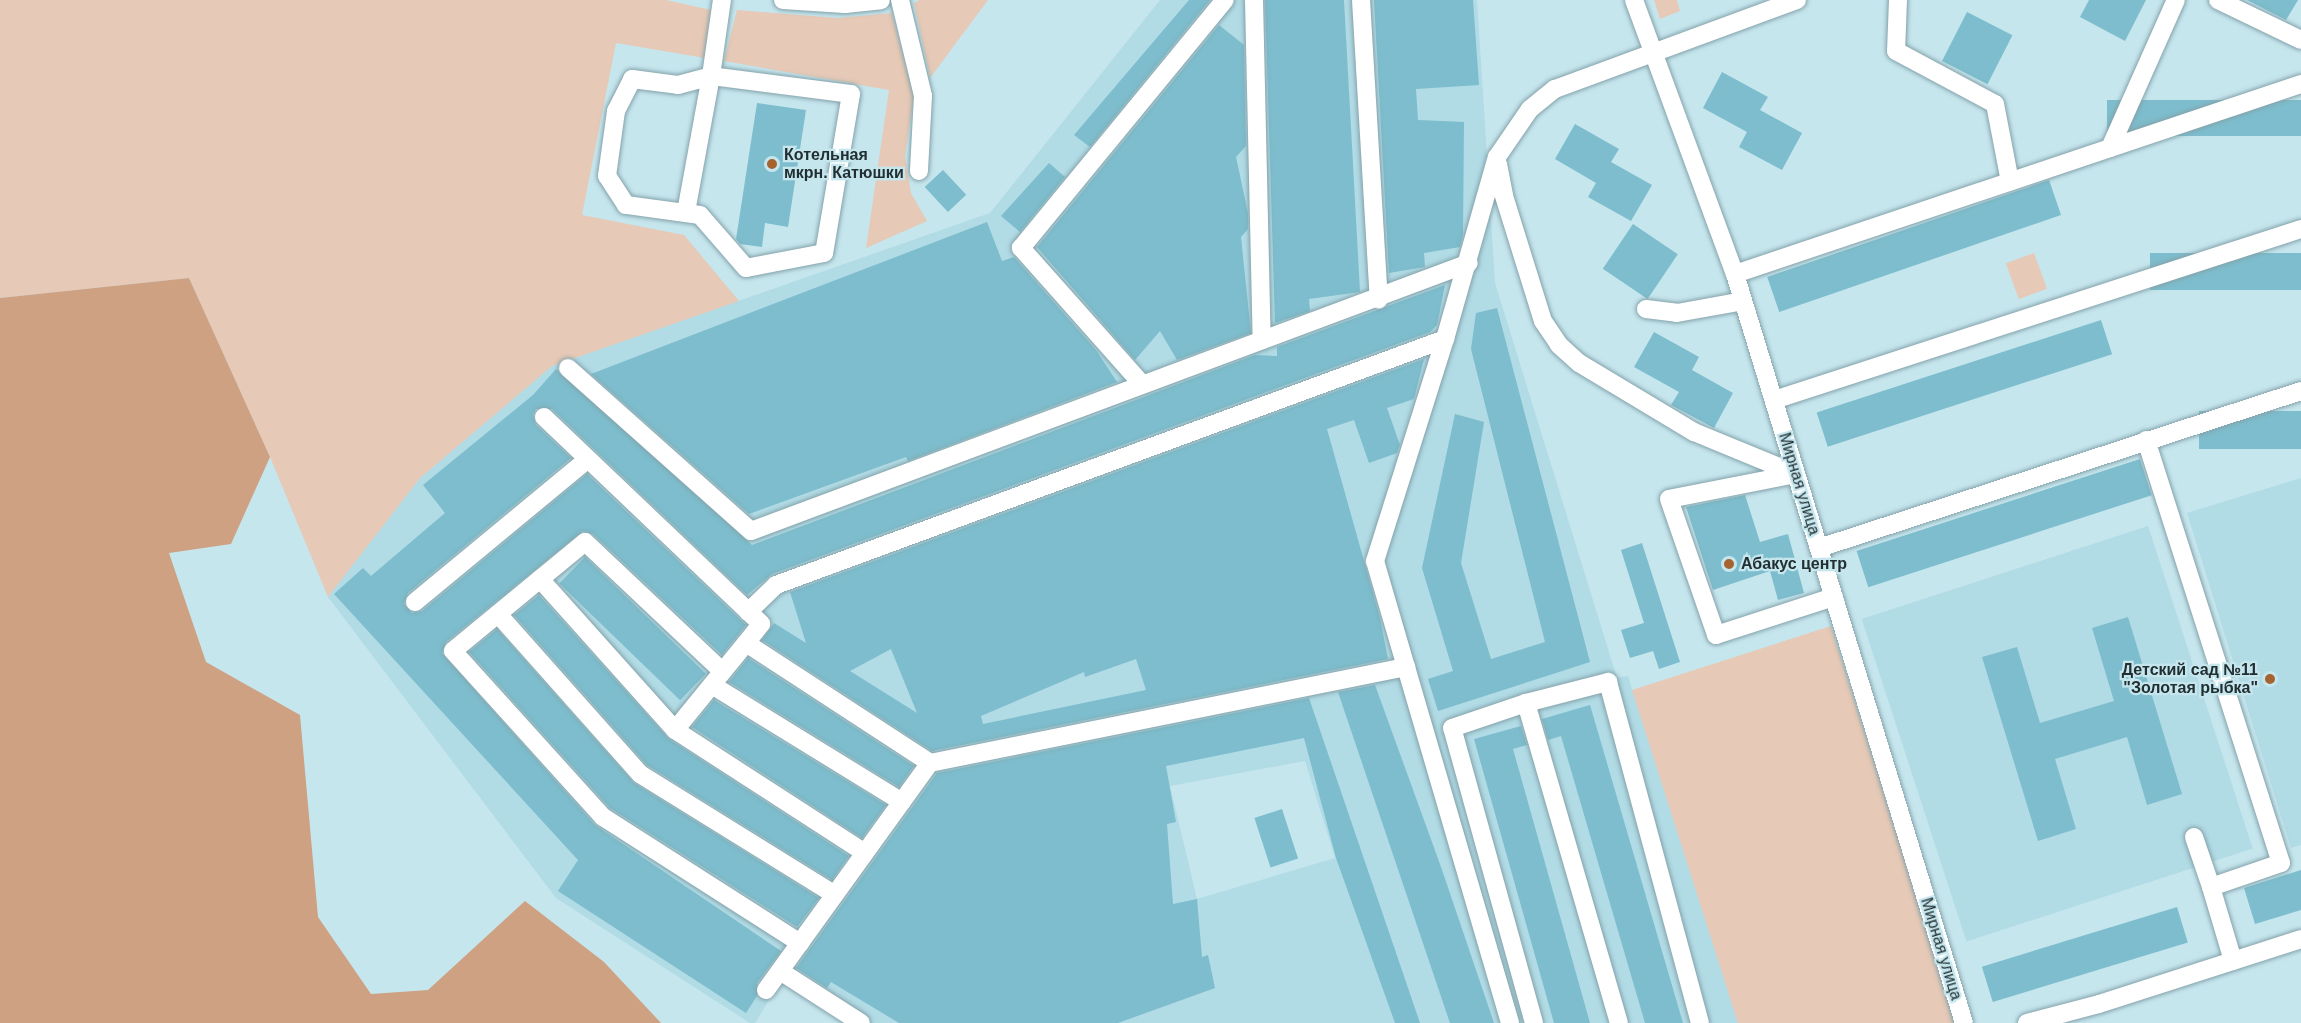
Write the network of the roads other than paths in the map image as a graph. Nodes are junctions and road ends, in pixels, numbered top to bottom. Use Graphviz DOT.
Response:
graph roads {
  1 [pos="722,0"];
  2 [pos="783,0"];
  3 [pos="880,0"];
  4 [pos="900,0"];
  5 [pos="1226,0"];
  6 [pos="1254,0"];
  7 [pos="1361,0"];
  8 [pos="1634,0"];
  9 [pos="1797,0"];
  10 [pos="1898,0"];
  11 [pos="2176,0"];
  12 [pos="2218,0"];
  13 [pos="2301,40"];
  14 [pos="1652,53"];
  15 [pos="711,76"];
  16 [pos="2301,84"];
  17 [pos="2110,148"];
  18 [pos="1497,157"];
  19 [pos="919,171"];
  20 [pos="2010,182"];
  21 [pos="686,212"];
  22 [pos="2301,229"];
  23 [pos="1469,263"];
  24 [pos="1735,274"];
  25 [pos="1379,299"];
  26 [pos="1743,301"];
  27 [pos="1646,309"];
  28 [pos="1445,339"];
  29 [pos="1262,340"];
  30 [pos="568,368"];
  31 [pos="1141,383"];
  32 [pos="2301,392"];
  33 [pos="1774,400"];
  34 [pos="544,417"];
  35 [pos="2146,440"];
  36 [pos="588,459"];
  37 [pos="1796,474"];
  38 [pos="1819,548"];
  39 [pos="540,579"];
  40 [pos="1834,597"];
  41 [pos="415,602"];
  42 [pos="748,612"];
  43 [pos="498,614"];
  44 [pos="746,643"];
  45 [pos="1406,667"];
  46 [pos="717,678"];
  47 [pos="1526,704"];
  48 [pos="675,730"];
  49 [pos="930,763"];
  50 [pos="902,802"];
  51 [pos="2194,837"];
  52 [pos="865,853"];
  53 [pos="2211,887"];
  54 [pos="835,895"];
  55 [pos="2301,939"];
  56 [pos="800,943"];
  57 [pos="2233,961"];
  58 [pos="780,971"];
  59 [pos="766,990"];
  60 [pos="861,1023"];
  61 [pos="1510,1023"];
  62 [pos="1534,1023"];
  63 [pos="1619,1023"];
  64 [pos="1700,1023"];
  65 [pos="1964,1023"];
  66 [pos="2027,1023"];
  1 -- 15 [label="street"];
  2 -- 3 [label="street"];
  4 -- 19 [label="street"];
  5 -- 31 [label="street"];
  6 -- 29 [label="street"];
  7 -- 25 [label="street"];
  8 -- 14 [label="street, Мирная улица"];
  9 -- 14 [label="street"];
  10 -- 20 [label="street"];
  11 -- 17 [label="street"];
  12 -- 13 [label="street"];
  14 -- 18 [label="street"];
  14 -- 24 [label="street, Мирная улица"];
  15 -- 21 [label="street"];
  15 -- 21 [label="street"];
  15 -- 21 [label="street"];
  16 -- 17 [label="street"];
  17 -- 20 [label="street"];
  18 -- 23 [label="street"];
  18 -- 37 [label="street"];
  20 -- 24 [label="street"];
  22 -- 33 [label="street"];
  23 -- 25 [label="street"];
  23 -- 28 [label="street"];
  24 -- 26 [label="street, Мирная улица"];
  25 -- 29 [label="street"];
  26 -- 27 [label="street"];
  26 -- 33 [label="street, Мирная улица"];
  28 -- 42 [label="street"];
  28 -- 45 [label="street"];
  29 -- 31 [label="street"];
  30 -- 31 [label="street"];
  32 -- 35 [label="street"];
  33 -- 37 [label="street, Мирная улица"];
  34 -- 36 [label="street"];
  35 -- 38 [label="street"];
  35 -- 53 [label="street"];
  36 -- 41 [label="street"];
  36 -- 42 [label="street"];
  37 -- 38 [label="street, Мирная улица"];
  37 -- 40 [label="street"];
  38 -- 40 [label="street, Мирная улица"];
  39 -- 43 [label="street"];
  39 -- 46 [label="street"];
  39 -- 48 [label="street"];
  40 -- 65 [label="street, Мирная улица"];
  42 -- 44 [label="street"];
  43 -- 54 [label="street"];
  43 -- 56 [label="street"];
  44 -- 46 [label="street"];
  44 -- 49 [label="street"];
  45 -- 49 [label="street"];
  45 -- 61 [label="street"];
  46 -- 48 [label="street"];
  46 -- 50 [label="street"];
  47 -- 62 [label="street"];
  47 -- 63 [label="street"];
  47 -- 64 [label="street"];
  48 -- 52 [label="street"];
  49 -- 50 [label="street"];
  50 -- 52 [label="street"];
  51 -- 53 [label="street"];
  52 -- 54 [label="street"];
  53 -- 57 [label="street"];
  54 -- 56 [label="street"];
  55 -- 57 [label="street"];
  56 -- 58 [label="street"];
  57 -- 66 [label="street"];
  58 -- 59 [label="street"];
  58 -- 60 [label="street"];
}
